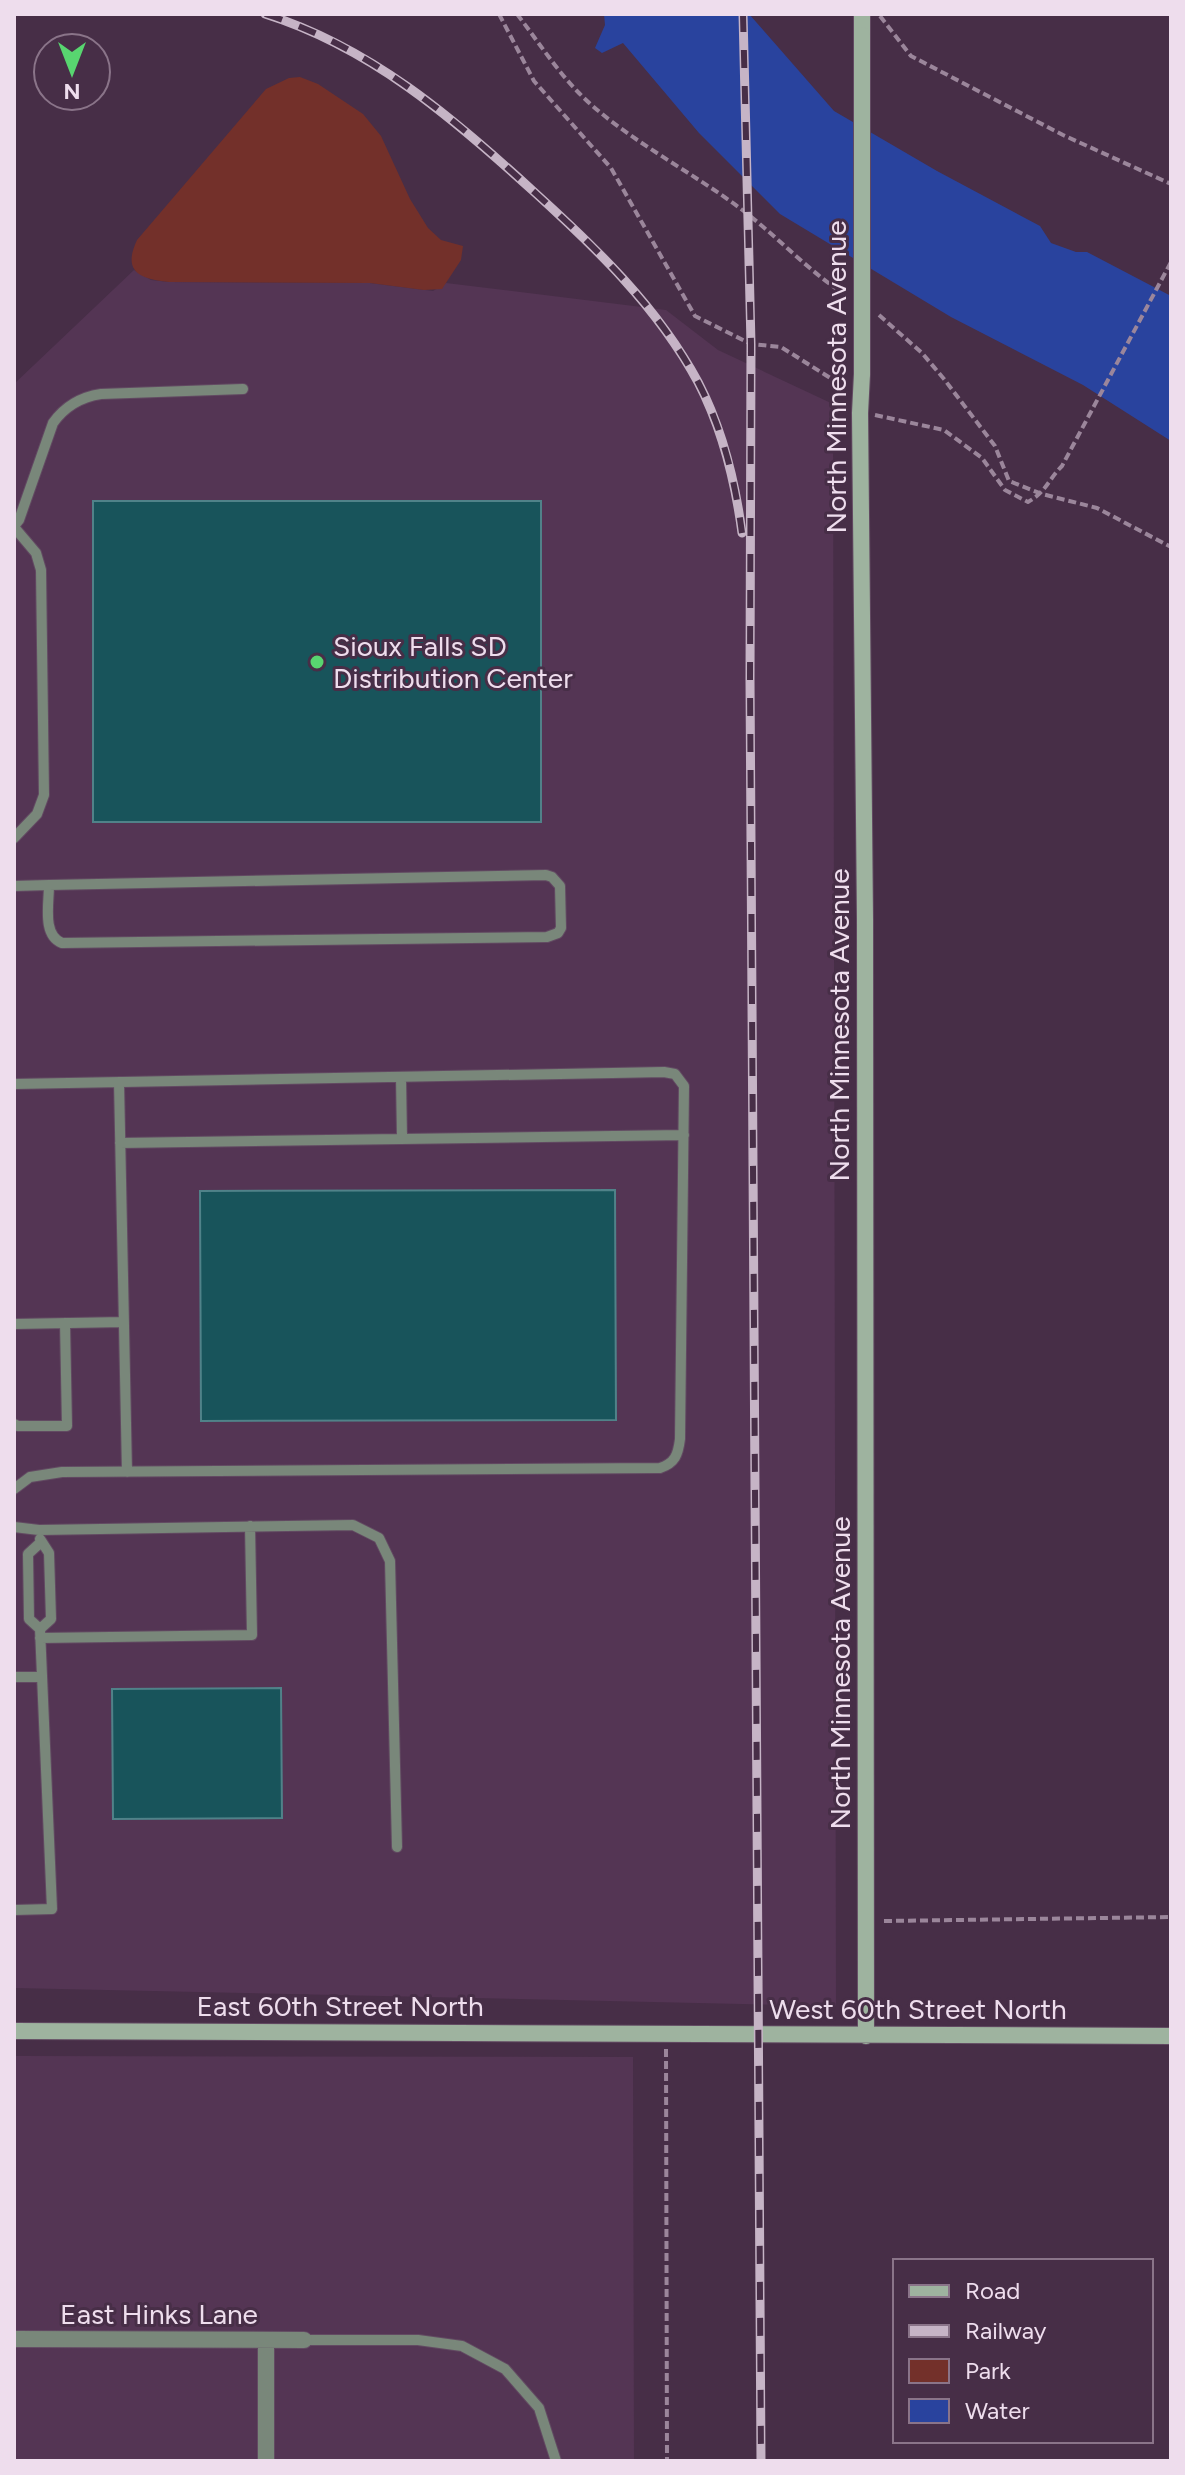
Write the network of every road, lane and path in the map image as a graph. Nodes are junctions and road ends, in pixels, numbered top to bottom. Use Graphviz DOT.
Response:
graph roads {
  1 [pos="499,14"];
  2 [pos="517,14"];
  3 [pos="862,14"];
  4 [pos="879,14"];
  5 [pos="1171,184"];
  6 [pos="1171,262"];
  7 [pos="853,299"];
  8 [pos="873,311"];
  9 [pos="243,389"];
  10 [pos="860,413"];
  11 [pos="1042,494"];
  12 [pos="14,526"];
  13 [pos="1171,547"];
  14 [pos="14,838"];
  15 [pos="49,885"];
  16 [pos="14,886"];
  17 [pos="401,1077"];
  18 [pos="119,1082"];
  19 [pos="14,1084"];
  20 [pos="684,1135"];
  21 [pos="402,1139"];
  22 [pos="120,1143"];
  23 [pos="124,1322"];
  24 [pos="65,1323"];
  25 [pos="14,1324"];
  26 [pos="14,1424"];
  27 [pos="127,1472"];
  28 [pos="14,1489"];
  29 [pos="250,1526"];
  30 [pos="14,1527"];
  31 [pos="39,1530"];
  32 [pos="40,1543"];
  33 [pos="40,1634"];
  34 [pos="14,1677"];
  35 [pos="42,1677"];
  36 [pos="397,1847"];
  37 [pos="14,1910"];
  38 [pos="1171,1917"];
  39 [pos="866,1921"];
  40 [pos="14,2031"];
  41 [pos="666,2034"];
  42 [pos="866,2036"];
  43 [pos="1171,2036"];
  44 [pos="14,2339"];
  45 [pos="266,2340"];
  46 [pos="304,2340"];
  47 [pos="266,2461"];
  48 [pos="556,2461"];
  49 [pos="667,2461"];
  1 -- 10 [label="path"];
  2 -- 7 [label="path"];
  3 -- 10 [label="main road, North Minnesota Avenue, bridge"];
  4 -- 5 [label="path"];
  6 -- 11 [label="path"];
  8 -- 11 [label="path"];
  9 -- 12 [label="lane"];
  10 -- 11 [label="path"];
  10 -- 39 [label="main road, North Minnesota Avenue"];
  11 -- 13 [label="path"];
  12 -- 14 [label="lane"];
  15 -- 15 [label="lane"];
  15 -- 16 [label="lane"];
  17 -- 18 [label="lane"];
  17 -- 20 [label="lane"];
  17 -- 21 [label="lane"];
  18 -- 19 [label="lane"];
  18 -- 22 [label="lane"];
  20 -- 21 [label="lane"];
  20 -- 27 [label="lane"];
  21 -- 22 [label="lane"];
  22 -- 23 [label="lane"];
  23 -- 24 [label="lane"];
  23 -- 27 [label="lane"];
  24 -- 25 [label="lane"];
  24 -- 26 [label="lane"];
  27 -- 28 [label="lane"];
  29 -- 31 [label="lane"];
  29 -- 33 [label="lane"];
  29 -- 36 [label="lane"];
  30 -- 31 [label="lane"];
  31 -- 32 [label="lane"];
  32 -- 33 [label="lane"];
  32 -- 33 [label="lane"];
  33 -- 35 [label="lane"];
  34 -- 35 [label="lane"];
  35 -- 37 [label="lane"];
  38 -- 39 [label="path"];
  39 -- 42 [label="main road, North Minnesota Avenue"];
  40 -- 41 [label="main road, East 60th Street North"];
  41 -- 42 [label="main road, West 60th Street North"];
  41 -- 49 [label="path"];
  42 -- 43 [label="main road, West 60th Street North"];
  44 -- 45 [label="street, East Hinks Lane"];
  45 -- 46 [label="street, East Hinks Lane"];
  45 -- 47 [label="street"];
  46 -- 48 [label="lane"];
}
